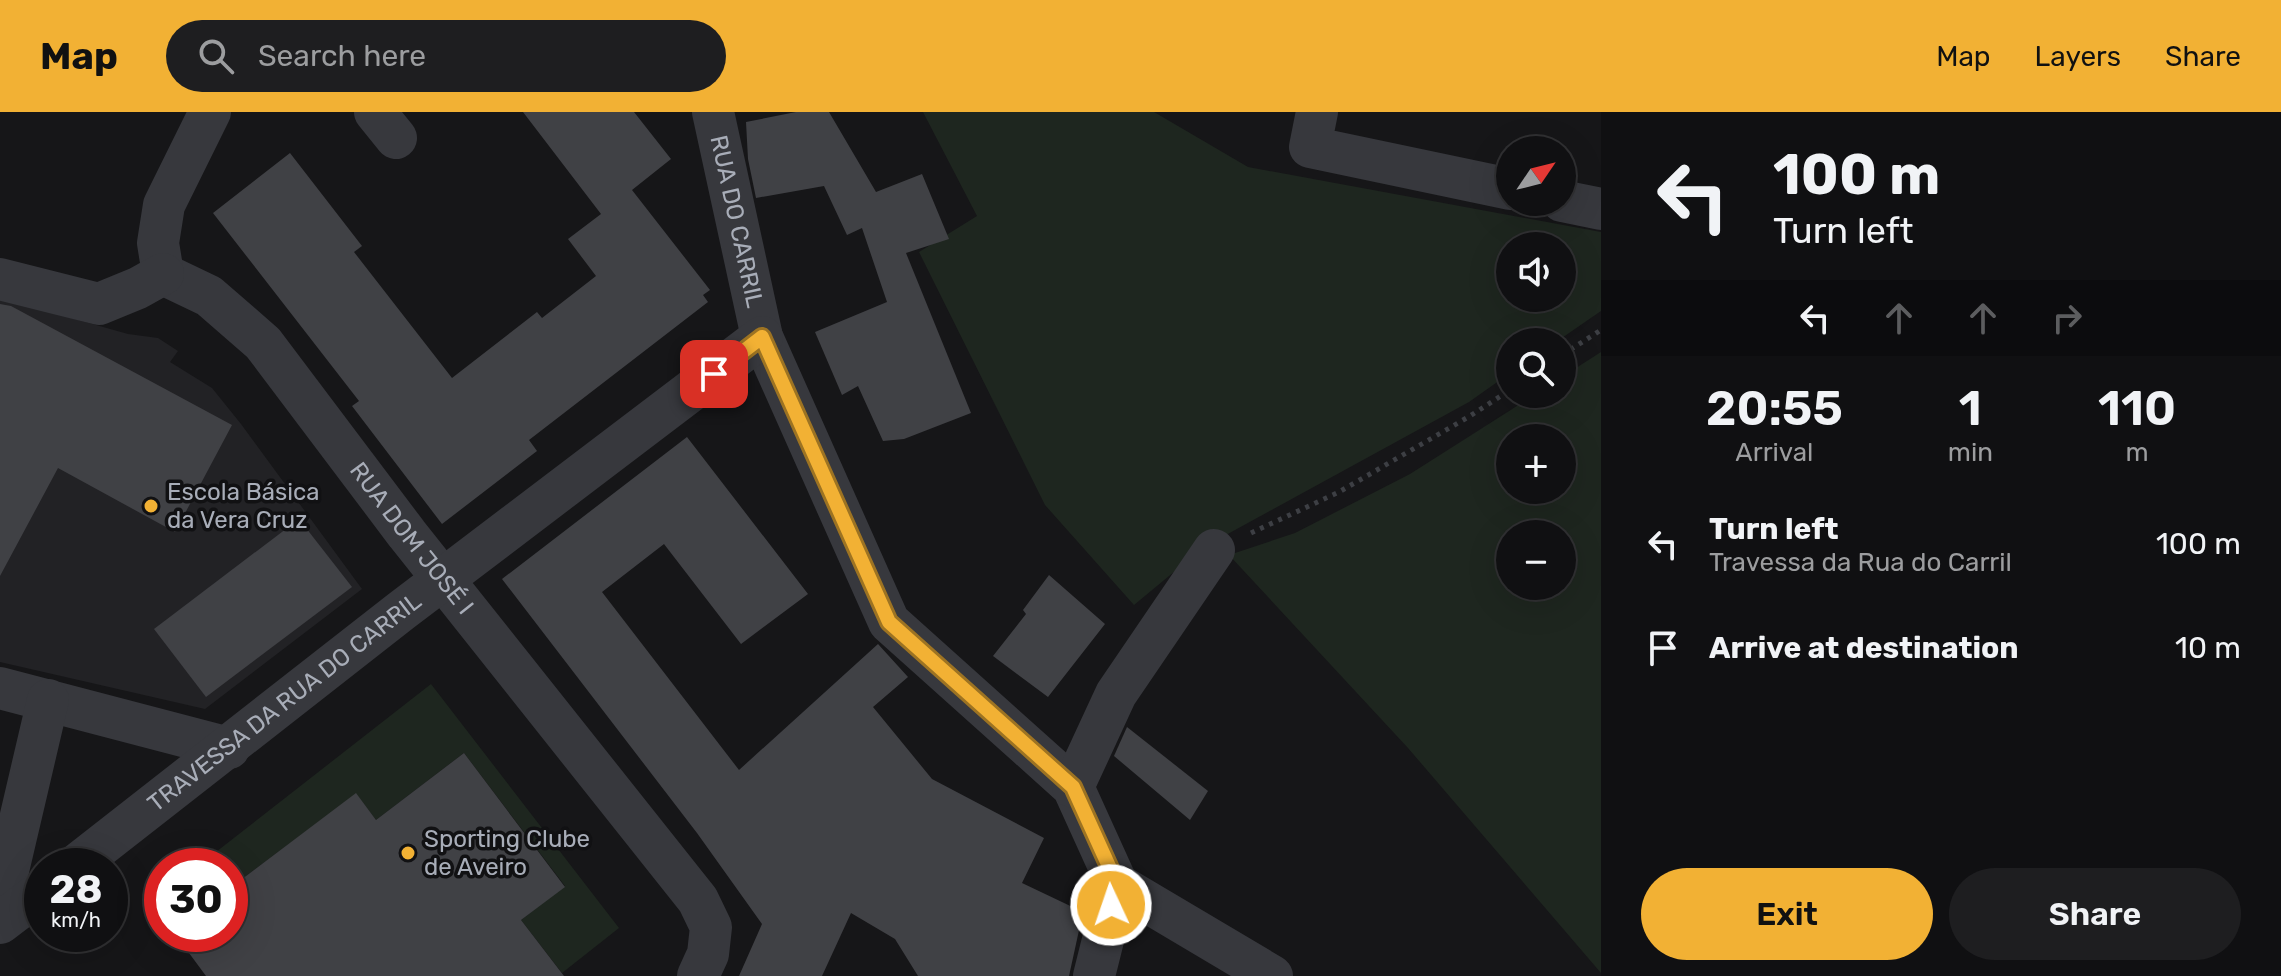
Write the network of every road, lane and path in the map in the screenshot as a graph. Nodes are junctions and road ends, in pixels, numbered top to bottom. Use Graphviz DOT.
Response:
graph roads {
  1 [pos="210,112"];
  2 [pos="713,112"];
  3 [pos="1317,112"];
  4 [pos="1496,186"];
  5 [pos="1576,204"];
  6 [pos="1601,209"];
  7 [pos="163,274"];
  8 [pos="0,279"];
  9 [pos="1601,330"];
  10 [pos="762,337"];
  11 [pos="1576,346"];
  12 [pos="1496,399"];
  13 [pos="1214,550"];
  14 [pos="444,579"];
  15 [pos="0,688"];
  16 [pos="48,700"];
  17 [pos="229,748"];
  18 [pos="1073,787"];
  19 [pos="98,848"];
  20 [pos="1117,884"];
  21 [pos="0,905"];
  22 [pos="24,905"];
  23 [pos="0,923"];
  24 [pos="698,976"];
  25 [pos="1094,976"];
  26 [pos="1272,976"];
  1 -- 7 [label="street"];
  2 -- 10 [label="street, RUA DO CARRIL"];
  3 -- 4 [label="street"];
  5 -- 6 [label="street"];
  7 -- 8 [label="street"];
  7 -- 14 [label="street, RUA DOM JOSÉ I"];
  9 -- 11 [label="path"];
  10 -- 14 [label="street, TRAVESSA DA RUA DO CARRIL"];
  10 -- 18 [label="street, RUA DO CARRIL"];
  12 -- 13 [label="path"];
  13 -- 18 [label="street"];
  14 -- 17 [label="street, TRAVESSA DA RUA DO CARRIL"];
  14 -- 24 [label="street, RUA DOM JOSÉ I"];
  15 -- 16 [label="street"];
  16 -- 17 [label="street"];
  16 -- 21 [label="street"];
  17 -- 19 [label="street, TRAVESSA DA RUA DO CARRIL"];
  18 -- 20 [label="street, RUA DO CARRIL"];
  20 -- 25 [label="street"];
  20 -- 26 [label="street"];
  22 -- 23 [label="street"];
}
